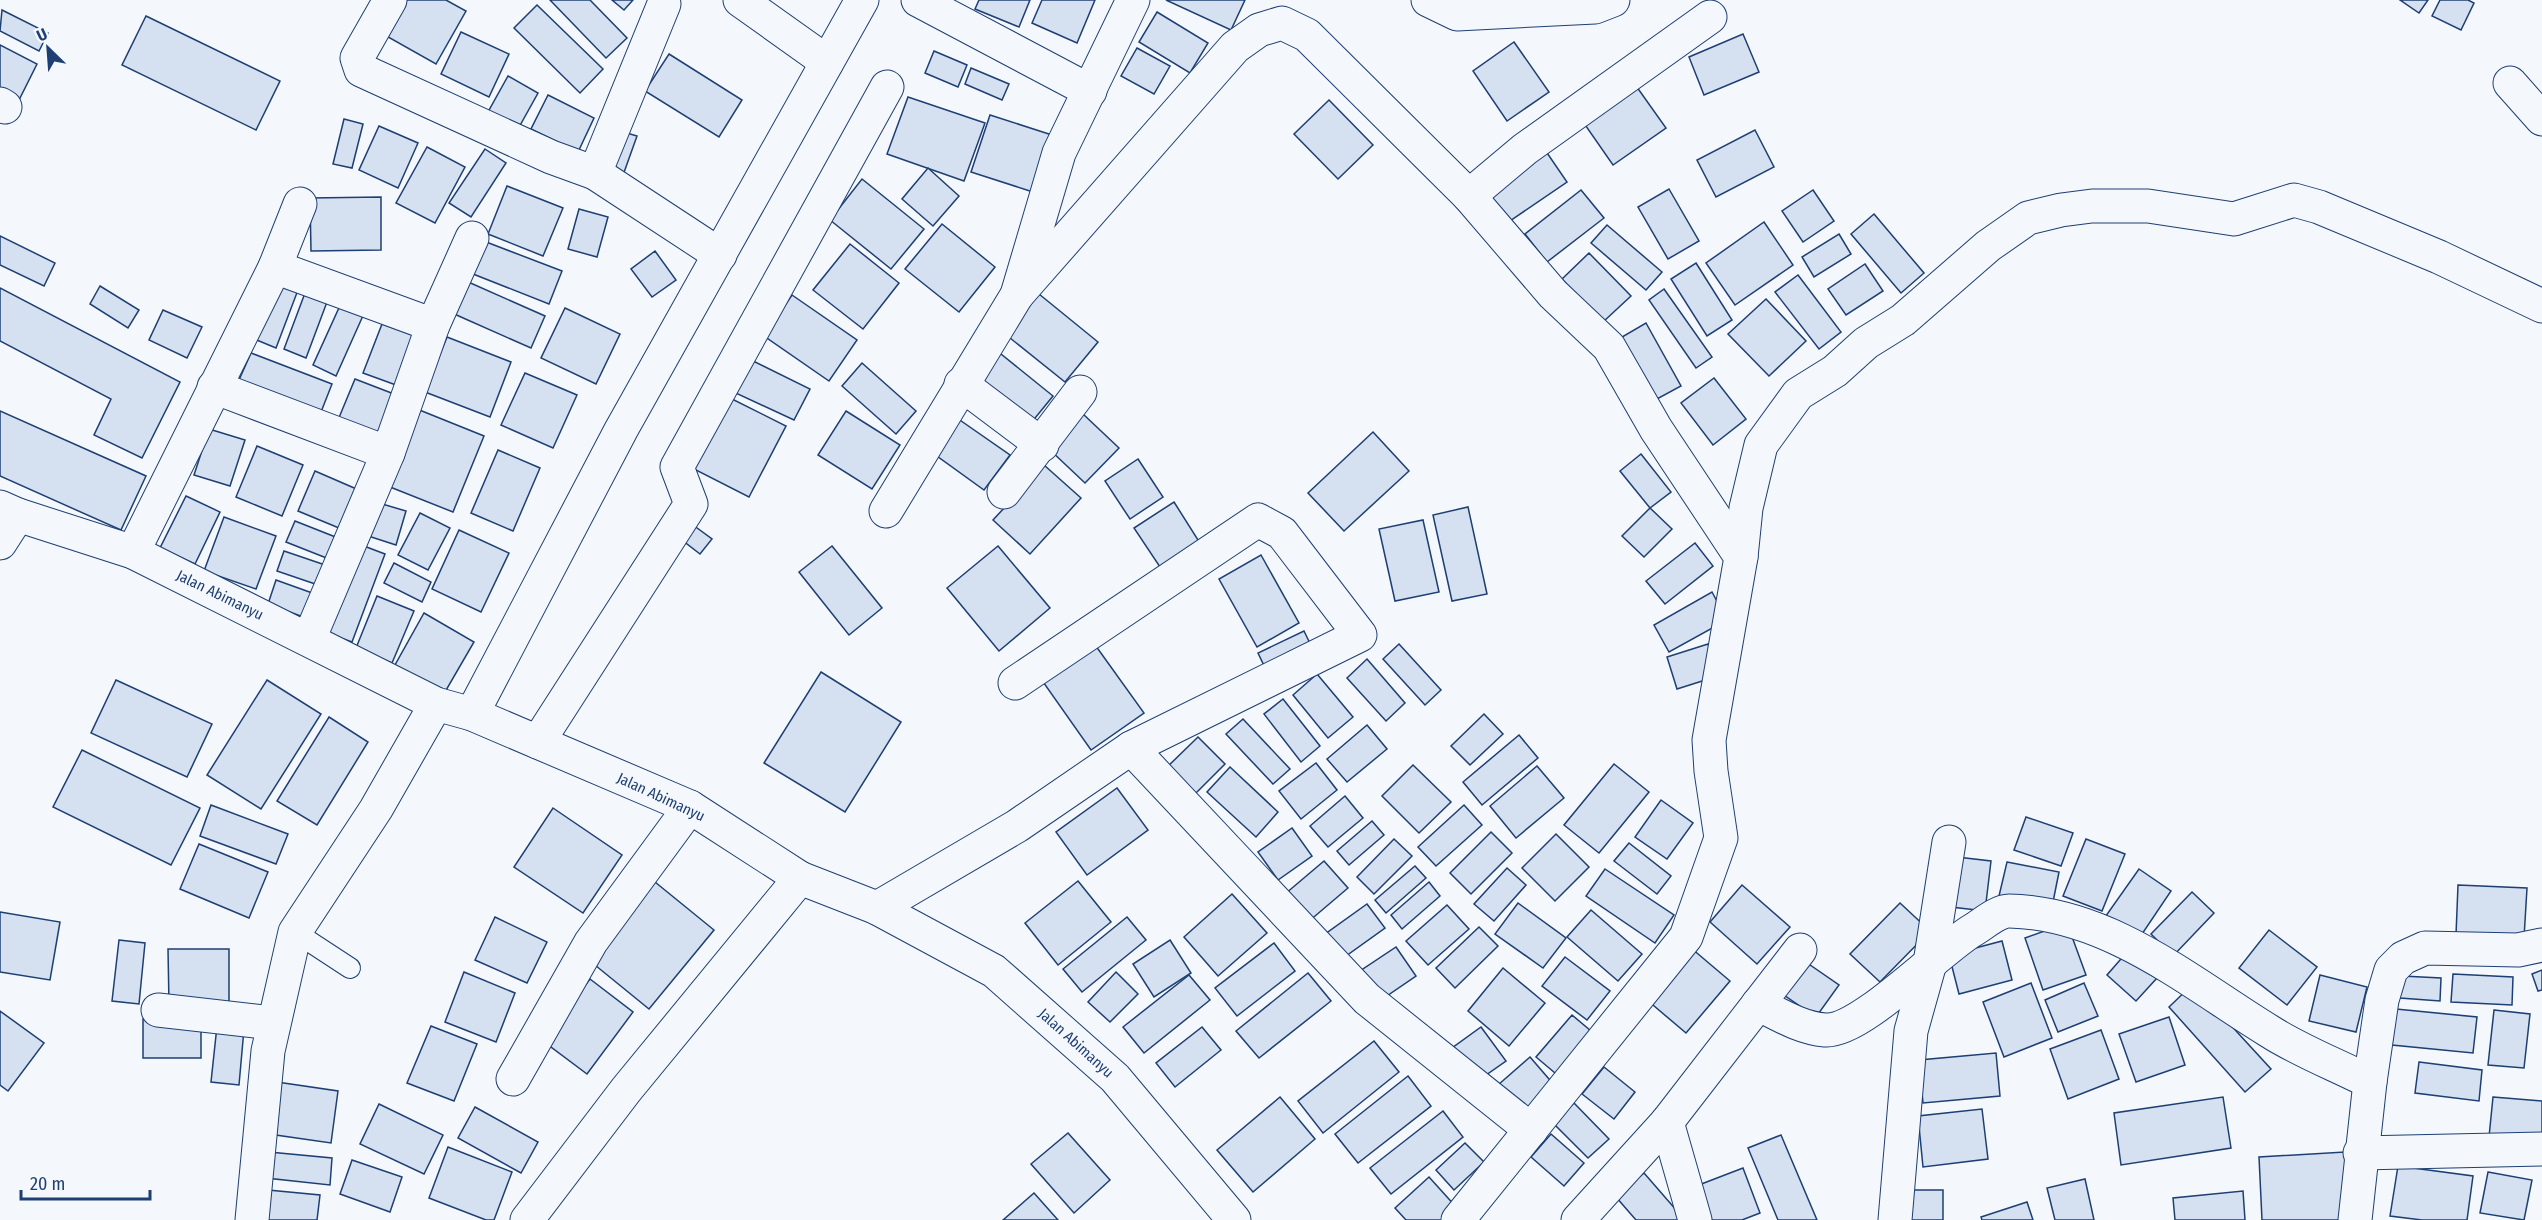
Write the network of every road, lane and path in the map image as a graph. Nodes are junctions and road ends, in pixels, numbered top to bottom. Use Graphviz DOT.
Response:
graph roads {
  1 [pos="390,0"];
  2 [pos="741,0"];
  3 [pos="862,0"];
  4 [pos="918,0"];
  5 [pos="1133,0"];
  6 [pos="1428,0"];
  7 [pos="1613,0"];
  8 [pos="664,4"];
  9 [pos="1710,17"];
  10 [pos="828,62"];
  11 [pos="2510,83"];
  12 [pos="887,87"];
  13 [pos="1090,91"];
  14 [pos="2542,119"];
  15 [pos="595,173"];
  16 [pos="1469,196"];
  17 [pos="300,204"];
  18 [pos="472,238"];
  19 [pos="720,255"];
  20 [pos="274,267"];
  21 [pos="1017,295"];
  22 [pos="2542,306"];
  23 [pos="433,325"];
  24 [pos="961,384"];
  25 [pos="214,387"];
  26 [pos="1080,392"];
  27 [pos="1042,445"];
  28 [pos="388,453"];
  29 [pos="1004,492"];
  30 [pos="9,511"];
  31 [pos="886,512"];
  32 [pos="0,543"];
  33 [pos="133,552"];
  34 [pos="1741,558"];
  35 [pos="309,639"];
  36 [pos="1015,682"];
  37 [pos="436,704"];
  38 [pos="472,714"];
  39 [pos="538,742"];
  40 [pos="1131,748"];
  41 [pos="690,807"];
  42 [pos="1949,842"];
  43 [pos="800,878"];
  44 [pos="877,908"];
  45 [pos="295,932"];
  46 [pos="2542,945"];
  47 [pos="1800,950"];
  48 [pos="1930,963"];
  49 [pos="350,968"];
  50 [pos="1758,1004"];
  51 [pos="158,1010"];
  52 [pos="272,1023"];
  53 [pos="513,1079"];
  54 [pos="2370,1082"];
  55 [pos="1667,1122"];
  56 [pos="1532,1130"];
  57 [pos="2542,1149"];
  58 [pos="2360,1153"];
  59 [pos="252,1220"];
  60 [pos="527,1220"];
  61 [pos="1234,1220"];
  62 [pos="1458,1220"];
  63 [pos="1578,1220"];
  64 [pos="1695,1220"];
  65 [pos="1894,1220"];
  66 [pos="2355,1220"];
  1 -- 15 [label="street"];
  2 -- 10 [label="street"];
  3 -- 10 [label="street"];
  4 -- 13 [label="street"];
  5 -- 13 [label="street"];
  6 -- 7 [label="street"];
  8 -- 15 [label="street"];
  9 -- 16 [label="street"];
  10 -- 19 [label="street"];
  11 -- 14 [label="street"];
  12 -- 39 [label="street"];
  13 -- 21 [label="street"];
  15 -- 19 [label="street"];
  16 -- 21 [label="street"];
  16 -- 34 [label="street"];
  17 -- 20 [label="street"];
  18 -- 23 [label="street"];
  19 -- 38 [label="street"];
  20 -- 23 [label="street"];
  20 -- 25 [label="street"];
  21 -- 24 [label="street"];
  22 -- 34 [label="street"];
  23 -- 28 [label="street"];
  24 -- 27 [label="street"];
  24 -- 31 [label="street"];
  25 -- 28 [label="street"];
  25 -- 33 [label="street"];
  26 -- 27 [label="street"];
  27 -- 29 [label="street"];
  28 -- 35 [label="street"];
  30 -- 32 [label="street"];
  30 -- 33 [label="street, Jalan Abimanyu"];
  33 -- 35 [label="street, Jalan Abimanyu"];
  34 -- 56 [label="street"];
  35 -- 37 [label="street, Jalan Abimanyu"];
  36 -- 40 [label="street"];
  37 -- 38 [label="street, Jalan Abimanyu"];
  37 -- 45 [label="street"];
  38 -- 39 [label="street, Jalan Abimanyu"];
  39 -- 41 [label="street, Jalan Abimanyu"];
  40 -- 44 [label="street"];
  40 -- 56 [label="street"];
  41 -- 43 [label="street, Jalan Abimanyu"];
  41 -- 53 [label="street"];
  42 -- 48 [label="street"];
  43 -- 44 [label="street, Jalan Abimanyu"];
  43 -- 60 [label="street"];
  44 -- 61 [label="street, Jalan Abimanyu"];
  45 -- 49 [label="lane"];
  45 -- 52 [label="street"];
  46 -- 54 [label="street"];
  47 -- 50 [label="street"];
  48 -- 50 [label="street"];
  48 -- 54 [label="street"];
  48 -- 65 [label="street"];
  50 -- 55 [label="street"];
  51 -- 52 [label="street"];
  52 -- 59 [label="street"];
  54 -- 58 [label="street"];
  55 -- 63 [label="street"];
  55 -- 64 [label="street"];
  56 -- 62 [label="street"];
  57 -- 58 [label="street"];
  58 -- 66 [label="street"];
}
